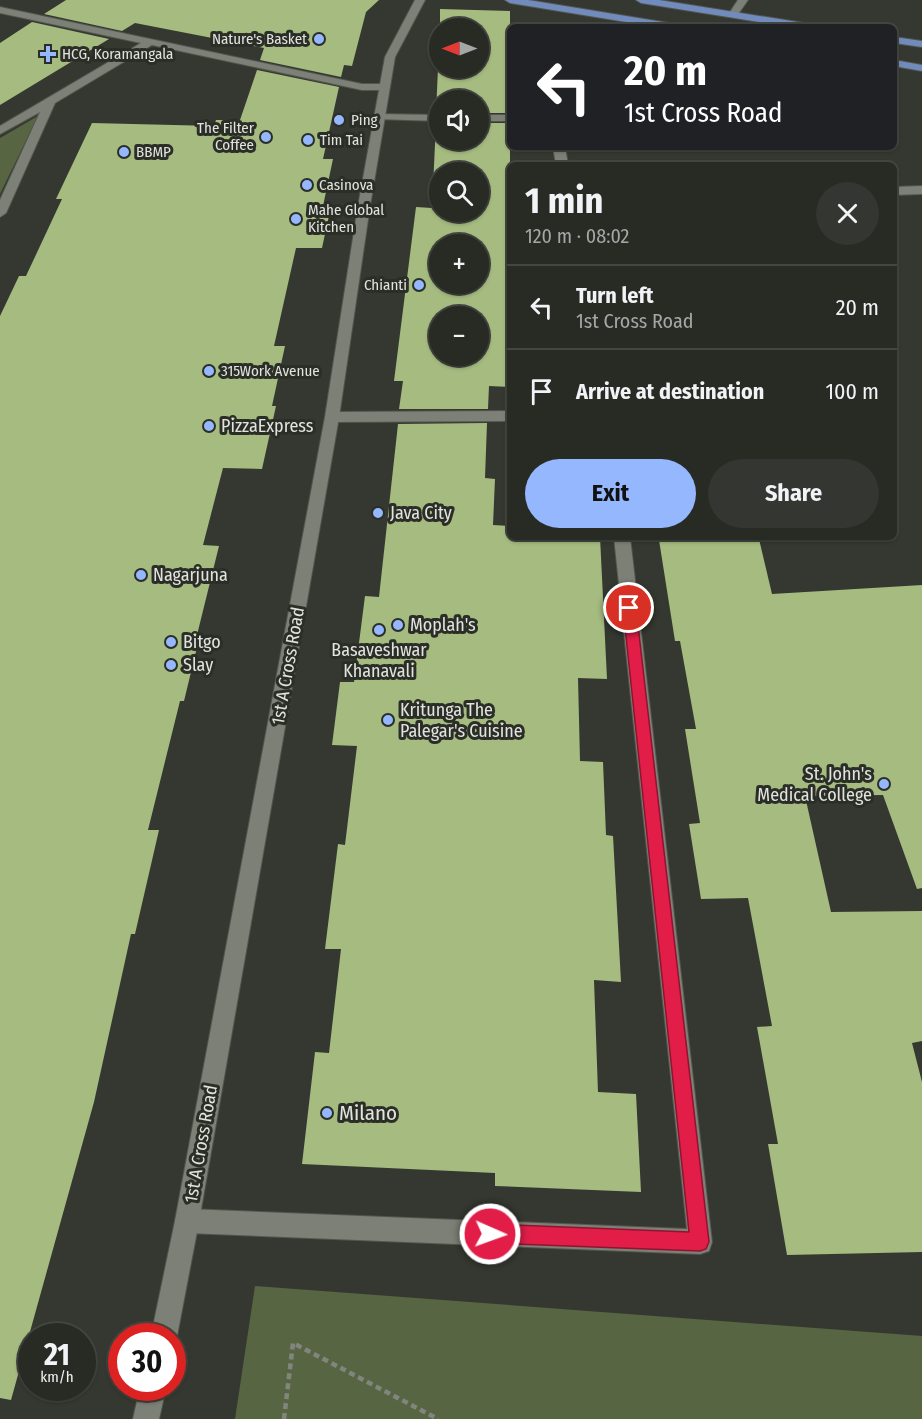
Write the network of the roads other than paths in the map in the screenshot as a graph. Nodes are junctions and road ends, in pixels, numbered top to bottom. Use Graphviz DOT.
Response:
graph roads {
  1 [pos="420,0"];
  2 [pos="510,0"];
  3 [pos="641,0"];
  4 [pos="743,0"];
  5 [pos="5,11"];
  6 [pos="733,15"];
  7 [pos="0,17"];
  8 [pos="657,24"];
  9 [pos="791,24"];
  10 [pos="897,40"];
  11 [pos="150,42"];
  12 [pos="922,44"];
  13 [pos="897,64"];
  14 [pos="922,68"];
  15 [pos="385,87"];
  16 [pos="50,102"];
  17 [pos="379,117"];
  18 [pos="429,118"];
  19 [pos="489,118"];
  20 [pos="507,118"];
  21 [pos="0,131"];
  22 [pos="922,190"];
  23 [pos="897,191"];
  24 [pos="0,213"];
  25 [pos="507,416"];
  26 [pos="332,417"];
  27 [pos="622,540"];
  28 [pos="187,1221"];
  29 [pos="167,1323"];
  30 [pos="150,1401"];
  31 [pos="146,1419"];
  1 -- 15 [label="street, 1st A Cross Road"];
  2 -- 8 [label="main road"];
  3 -- 6 [label="main road"];
  4 -- 6 [label="street"];
  5 -- 7 [label="street"];
  5 -- 11 [label="street"];
  6 -- 9 [label="main road"];
  10 -- 12 [label="main road"];
  11 -- 15 [label="street"];
  11 -- 16 [label="street"];
  13 -- 14 [label="main road"];
  15 -- 17 [label="street, 1st A Cross Road"];
  16 -- 21 [label="street"];
  16 -- 24 [label="street"];
  17 -- 18 [label="street"];
  17 -- 26 [label="street, 1st A Cross Road"];
  19 -- 20 [label="street"];
  22 -- 23 [label="street"];
  25 -- 26 [label="street"];
  26 -- 28 [label="street, 1st A Cross Road"];
  27 -- 28 [label="street"];
  28 -- 29 [label="street, 1st A Cross Road"];
  30 -- 31 [label="street"];
}
